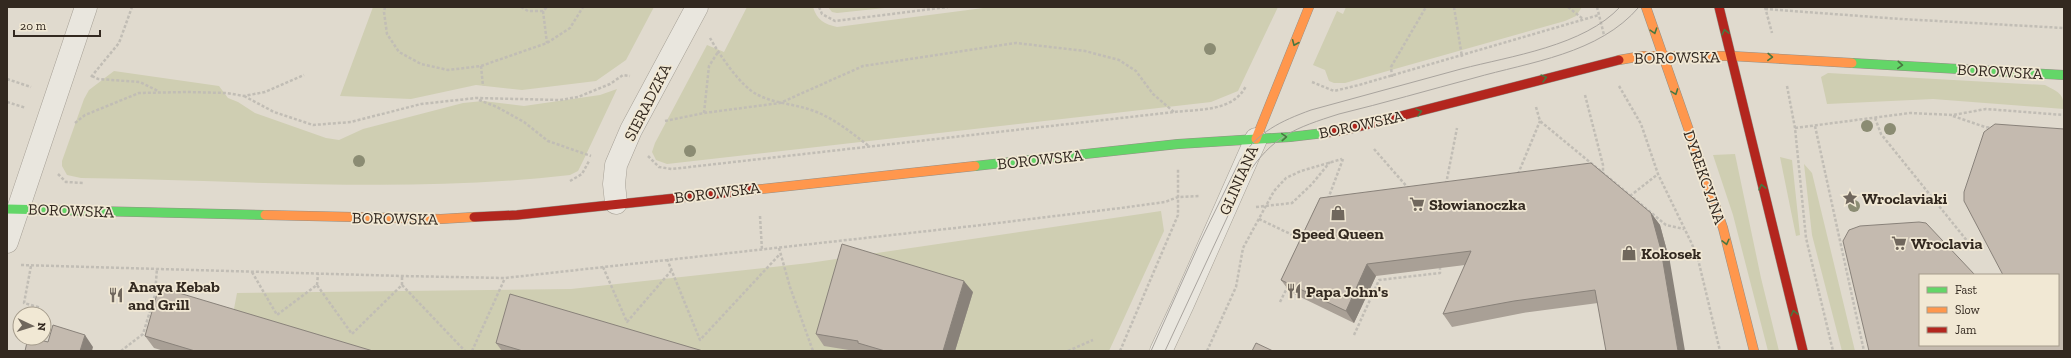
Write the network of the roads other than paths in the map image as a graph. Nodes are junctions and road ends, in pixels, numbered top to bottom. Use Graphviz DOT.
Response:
graph roads {
  1 [pos="86,7"];
  2 [pos="697,7"];
  3 [pos="1309,7"];
  4 [pos="1646,7"];
  5 [pos="1719,7"];
  6 [pos="1662,55"];
  7 [pos="1731,56"];
  8 [pos="2064,75"];
  9 [pos="1256,139"];
  10 [pos="616,203"];
  11 [pos="12,209"];
  12 [pos="7,242"];
  13 [pos="1161,351"];
  14 [pos="1754,351"];
  15 [pos="1803,351"];
  1 -- 11 [label="street"];
  2 -- 10 [label="street, SIERADZKA"];
  3 -- 9 [label="street, GLINIANA, one-way"];
  4 -- 6 [label="street, DYREKCYJNA, one-way"];
  7 -- 5 [label="street, one-way"];
  6 -- 7 [label="street, BOROWSKA"];
  9 -- 6 [label="street, BOROWSKA, one-way"];
  6 -- 14 [label="street, DYREKCYJNA, one-way"];
  7 -- 8 [label="street, BOROWSKA, one-way"];
  15 -- 7 [label="street, one-way"];
  9 -- 10 [label="street, BOROWSKA"];
  9 -- 13 [label="street, GLINIANA"];
  10 -- 11 [label="street, BOROWSKA"];
  11 -- 12 [label="street"];
}
